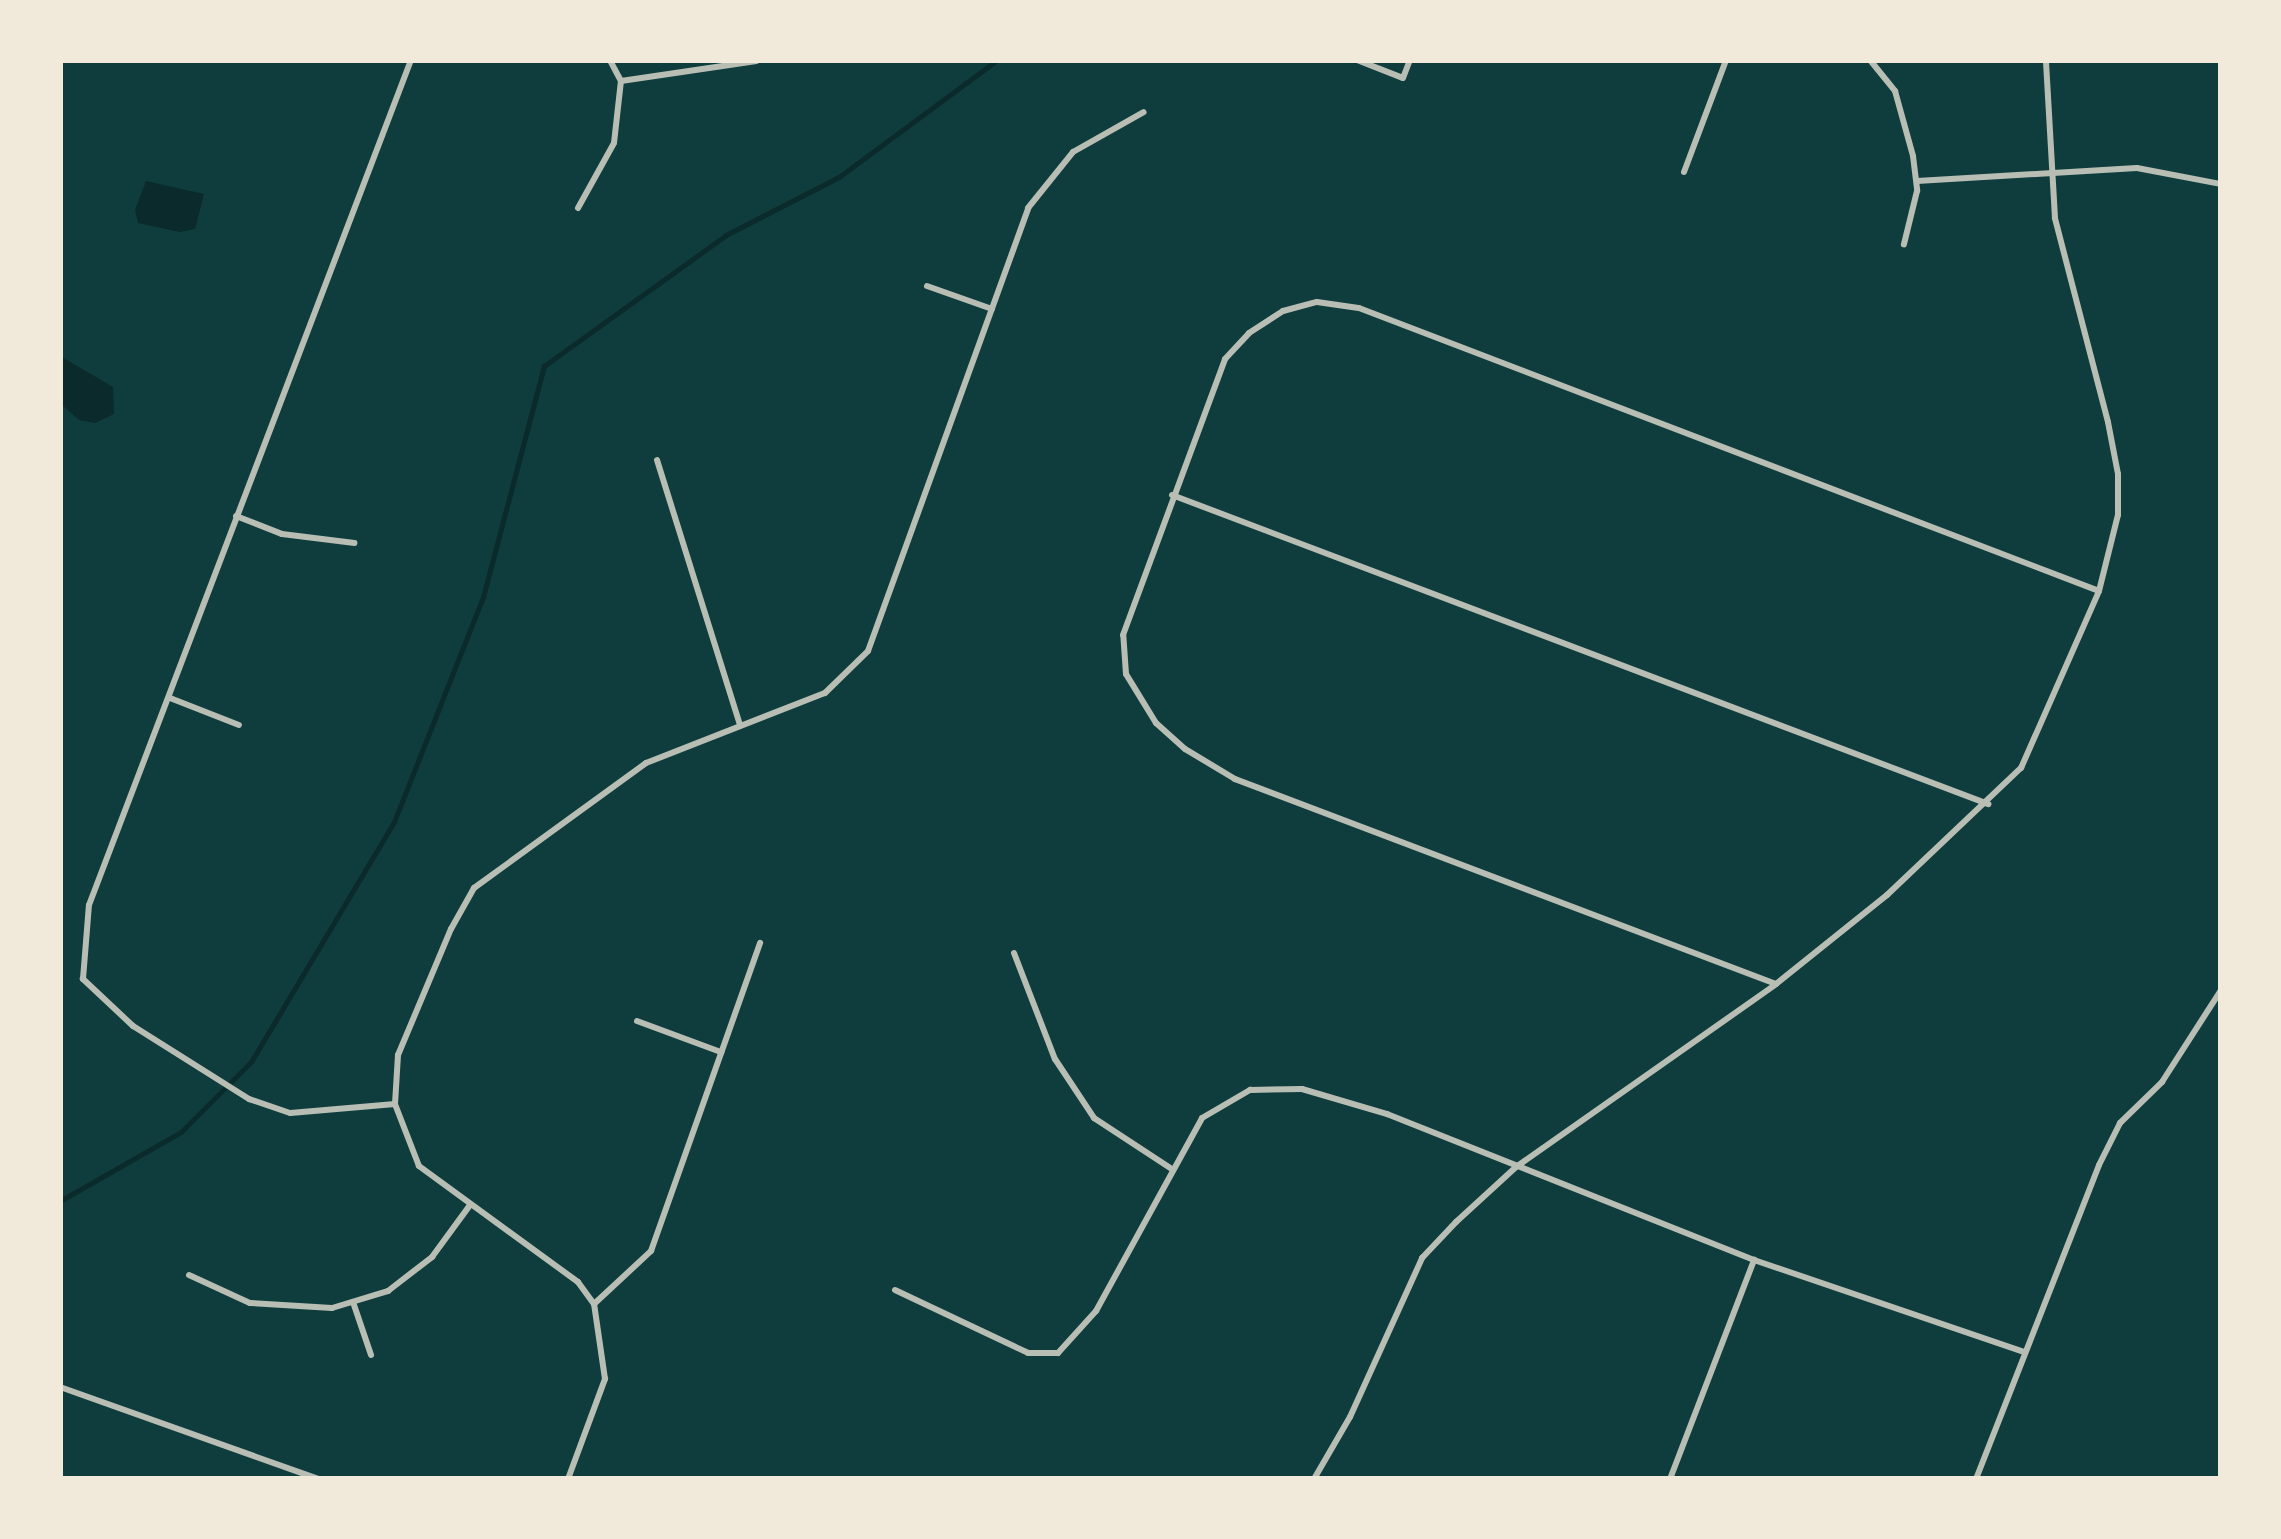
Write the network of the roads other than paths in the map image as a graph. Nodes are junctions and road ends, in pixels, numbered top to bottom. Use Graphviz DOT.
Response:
graph roads {
  1 [pos="411,60"];
  2 [pos="610,60"];
  3 [pos="1357,60"];
  4 [pos="1410,60"];
  5 [pos="1726,60"];
  6 [pos="1870,60"];
  7 [pos="2046,60"];
  8 [pos="757,62"];
  9 [pos="620,81"];
  10 [pos="1144,112"];
  11 [pos="1684,172"];
  12 [pos="2051,172"];
  13 [pos="1917,181"];
  14 [pos="2221,184"];
  15 [pos="578,208"];
  16 [pos="1904,244"];
  17 [pos="927,286"];
  18 [pos="992,309"];
  19 [pos="657,460"];
  20 [pos="1172,495"];
  21 [pos="236,516"];
  22 [pos="354,543"];
  23 [pos="2099,591"];
  24 [pos="169,698"];
  25 [pos="239,725"];
  26 [pos="740,726"];
  27 [pos="1988,804"];
  28 [pos="760,943"];
  29 [pos="1015,953"];
  30 [pos="1775,984"];
  31 [pos="2221,990"];
  32 [pos="637,1021"];
  33 [pos="722,1052"];
  34 [pos="395,1104"];
  35 [pos="1516,1167"];
  36 [pos="1172,1169"];
  37 [pos="470,1204"];
  38 [pos="1754,1260"];
  39 [pos="189,1275"];
  40 [pos="895,1290"];
  41 [pos="353,1302"];
  42 [pos="594,1304"];
  43 [pos="2024,1352"];
  44 [pos="371,1355"];
  45 [pos="60,1388"];
  46 [pos="318,1479"];
  47 [pos="568,1479"];
  48 [pos="1314,1479"];
  49 [pos="1670,1479"];
  50 [pos="1976,1479"];
  1 -- 21 [label="street"];
  2 -- 9 [label="street"];
  3 -- 4 [label="street"];
  5 -- 11 [label="street"];
  6 -- 13 [label="street"];
  7 -- 12 [label="street"];
  8 -- 9 [label="street"];
  9 -- 15 [label="street"];
  10 -- 18 [label="street"];
  12 -- 13 [label="street"];
  12 -- 14 [label="street"];
  12 -- 23 [label="street"];
  13 -- 16 [label="street"];
  17 -- 18 [label="street"];
  18 -- 26 [label="street"];
  19 -- 26 [label="street"];
  20 -- 23 [label="street"];
  20 -- 27 [label="street"];
  20 -- 30 [label="street"];
  21 -- 22 [label="street"];
  21 -- 24 [label="street"];
  23 -- 27 [label="street"];
  24 -- 25 [label="street"];
  24 -- 34 [label="street"];
  26 -- 34 [label="street"];
  27 -- 30 [label="street"];
  28 -- 33 [label="street"];
  29 -- 36 [label="street"];
  30 -- 35 [label="street"];
  31 -- 43 [label="street"];
  32 -- 33 [label="street"];
  33 -- 42 [label="street"];
  34 -- 37 [label="street"];
  35 -- 36 [label="street"];
  35 -- 38 [label="street"];
  35 -- 48 [label="street"];
  36 -- 40 [label="street"];
  37 -- 41 [label="street"];
  37 -- 42 [label="street"];
  38 -- 43 [label="street"];
  38 -- 49 [label="street"];
  39 -- 41 [label="street"];
  41 -- 44 [label="street"];
  42 -- 47 [label="street"];
  43 -- 50 [label="street"];
  45 -- 46 [label="street"];
}
